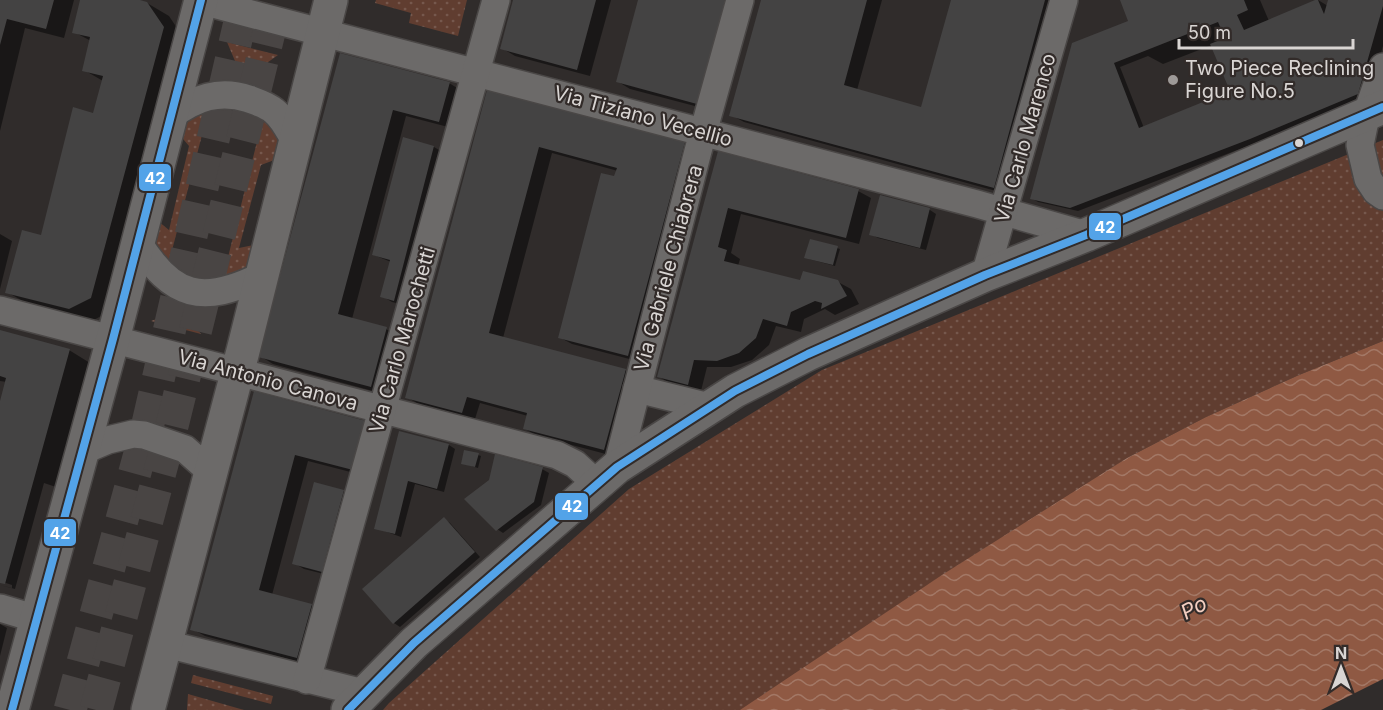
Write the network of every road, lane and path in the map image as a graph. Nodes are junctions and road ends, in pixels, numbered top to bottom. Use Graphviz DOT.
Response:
graph roads {
  1 [pos="200,0"];
  2 [pos="331,0"];
  3 [pos="496,0"];
  4 [pos="740,0"];
  5 [pos="1064,0"];
  6 [pos="322,32"];
  7 [pos="1383,67"];
  8 [pos="476,73"];
  9 [pos="1375,111"];
  10 [pos="171,116"];
  11 [pos="703,132"];
  12 [pos="295,141"];
  13 [pos="1383,196"];
  14 [pos="1004,211"];
  15 [pos="1086,235"];
  16 [pos="138,242"];
  17 [pos="985,275"];
  18 [pos="261,276"];
  19 [pos="0,310"];
  20 [pos="113,339"];
  21 [pos="237,372"];
  22 [pos="637,389"];
  23 [pos="710,406"];
  24 [pos="382,410"];
  25 [pos="82,451"];
  26 [pos="211,472"];
  27 [pos="607,475"];
  28 [pos="0,608"];
  29 [pos="37,618"];
  30 [pos="165,644"];
  31 [pos="307,680"];
  32 [pos="356,701"];
  33 [pos="12,710"];
  34 [pos="148,710"];
  1 -- 6 [label="street, Via Tiziano Vecellio"];
  1 -- 10 [label="street"];
  2 -- 6 [label="street"];
  3 -- 8 [label="street, Via Carlo Marochetti"];
  4 -- 11 [label="street, Via Gabriele Chiabrera"];
  5 -- 14 [label="street, Via Carlo Marenco"];
  6 -- 8 [label="street, Via Tiziano Vecellio"];
  6 -- 12 [label="street"];
  7 -- 9 [label="street"];
  8 -- 11 [label="street, Via Tiziano Vecellio"];
  8 -- 24 [label="street, Via Carlo Marochetti"];
  9 -- 13 [label="street"];
  9 -- 15 [label="street"];
  10 -- 12 [label="street"];
  10 -- 16 [label="street"];
  11 -- 14 [label="street, Via Tiziano Vecellio"];
  11 -- 22 [label="street, Via Gabriele Chiabrera"];
  12 -- 18 [label="street"];
  14 -- 15 [label="street, Via Tiziano Vecellio"];
  14 -- 17 [label="street, Via Carlo Marenco"];
  15 -- 17 [label="street"];
  16 -- 18 [label="street"];
  16 -- 20 [label="street"];
  17 -- 23 [label="street"];
  18 -- 21 [label="street"];
  19 -- 20 [label="street, Via Antonio Canova"];
  20 -- 21 [label="street, Via Antonio Canova"];
  20 -- 25 [label="street"];
  21 -- 24 [label="street, Via Antonio Canova"];
  21 -- 26 [label="street"];
  22 -- 23 [label="street"];
  22 -- 27 [label="street, Via Gabriele Chiabrera"];
  23 -- 27 [label="street"];
  24 -- 27 [label="street, Via Antonio Canova"];
  24 -- 31 [label="street, Via Carlo Marochetti"];
  25 -- 26 [label="street"];
  25 -- 29 [label="street"];
  26 -- 30 [label="street"];
  27 -- 32 [label="street"];
  28 -- 29 [label="street"];
  29 -- 33 [label="street"];
  30 -- 31 [label="street"];
  30 -- 34 [label="street"];
  31 -- 32 [label="street"];
}
